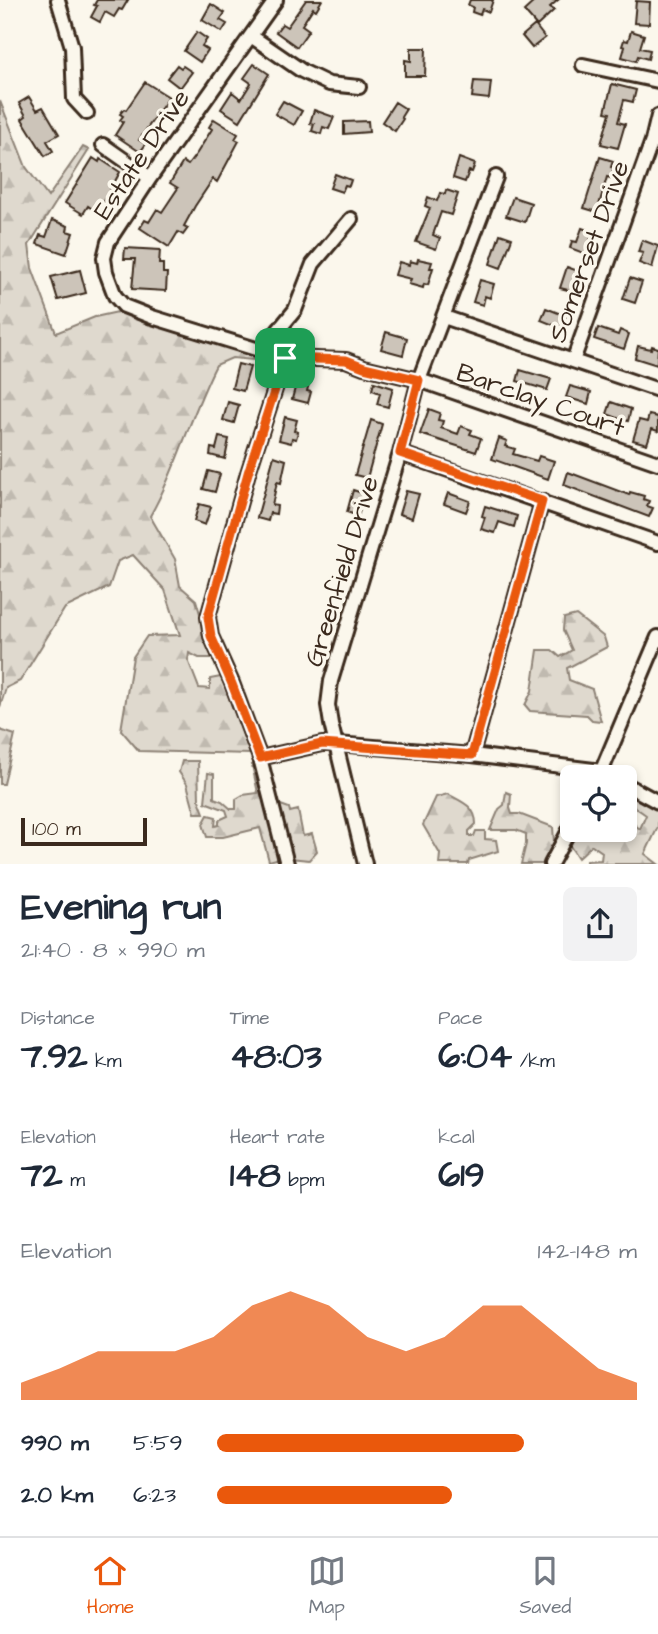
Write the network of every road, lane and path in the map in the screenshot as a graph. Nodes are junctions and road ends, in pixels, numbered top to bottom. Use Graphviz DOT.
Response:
graph roads {
  1 [pos="58,0"];
  2 [pos="276,0"];
  3 [pos="251,36"];
  4 [pos="583,65"];
  5 [pos="658,81"];
  6 [pos="359,88"];
  7 [pos="87,113"];
  8 [pos="658,116"];
  9 [pos="103,145"];
  10 [pos="496,177"];
  11 [pos="150,178"];
  12 [pos="351,219"];
  13 [pos="444,317"];
  14 [pos="263,349"];
  15 [pos="285,358"];
  16 [pos="573,361"];
  17 [pos="419,380"];
  18 [pos="658,390"];
  19 [pos="400,453"];
  20 [pos="658,463"];
  21 [pos="542,501"];
  22 [pos="658,543"];
  23 [pos="658,637"];
  24 [pos="337,744"];
  25 [pos="472,755"];
  26 [pos="260,758"];
  27 [pos="608,765"];
  28 [pos="560,768"];
  29 [pos="637,791"];
  30 [pos="658,803"];
  31 [pos="563,842"];
  32 [pos="287,864"];
  33 [pos="365,864"];
  34 [pos="551,864"];
  1 -- 7 [label="street"];
  2 -- 3 [label="street, Estate Drive"];
  3 -- 6 [label="street"];
  3 -- 11 [label="street, Estate Drive"];
  4 -- 5 [label="street"];
  8 -- 16 [label="street, Somerset Drive"];
  9 -- 11 [label="street"];
  10 -- 13 [label="street, Greenfield Drive"];
  11 -- 14 [label="street, Estate Drive"];
  12 -- 14 [label="street"];
  13 -- 16 [label="street"];
  13 -- 17 [label="street, Greenfield Drive"];
  14 -- 15 [label="street, Estate Drive"];
  15 -- 17 [label="street, Barclay Court"];
  15 -- 26 [label="street"];
  16 -- 18 [label="street"];
  17 -- 19 [label="street, Greenfield Drive"];
  17 -- 20 [label="street, Barclay Court"];
  19 -- 21 [label="street"];
  19 -- 24 [label="street, Greenfield Drive"];
  21 -- 22 [label="street"];
  21 -- 25 [label="street"];
  23 -- 27 [label="street"];
  24 -- 25 [label="street"];
  24 -- 26 [label="street"];
  24 -- 33 [label="street, Greenfield Drive"];
  25 -- 28 [label="street"];
  26 -- 32 [label="street"];
  29 -- 30 [label="street"];
  31 -- 34 [label="street"];
}
